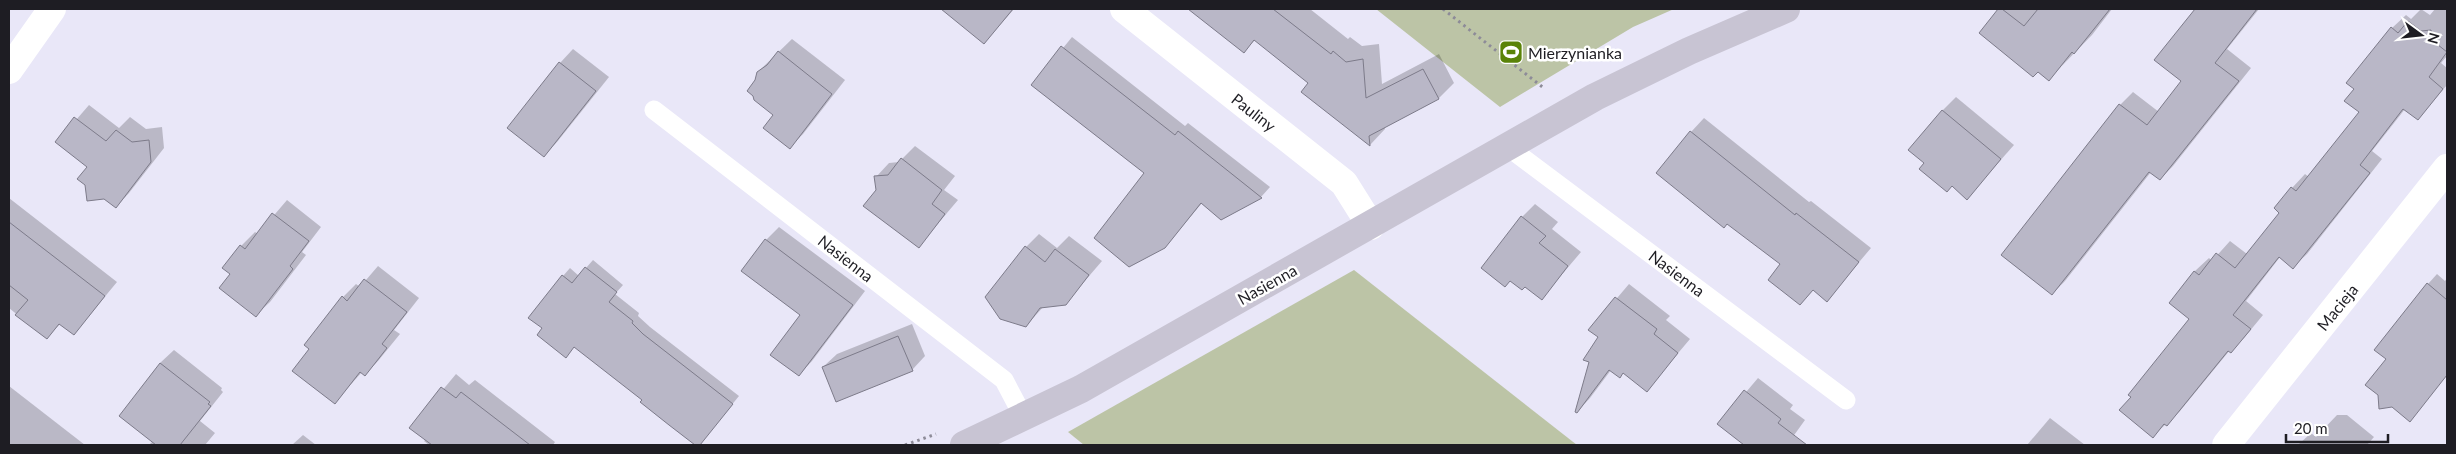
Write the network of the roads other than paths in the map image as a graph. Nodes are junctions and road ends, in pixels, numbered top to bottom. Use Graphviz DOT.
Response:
graph roads {
  1 [pos="52,9"];
  2 [pos="1124,9"];
  3 [pos="1786,9"];
  4 [pos="9,70"];
  5 [pos="654,110"];
  6 [pos="1508,147"];
  7 [pos="2447,168"];
  8 [pos="1371,226"];
  9 [pos="1846,400"];
  10 [pos="1024,418"];
  11 [pos="964,445"];
  12 [pos="2226,445"];
  1 -- 4 [label="street"];
  2 -- 8 [label="street, Pauliny"];
  3 -- 6 [label="street, Nasienna"];
  5 -- 10 [label="lane, Nasienna"];
  6 -- 8 [label="street, Nasienna"];
  6 -- 9 [label="lane, Nasienna"];
  7 -- 12 [label="street, Macieja"];
  8 -- 10 [label="street, Nasienna"];
  10 -- 11 [label="street, Nasienna"];
}
